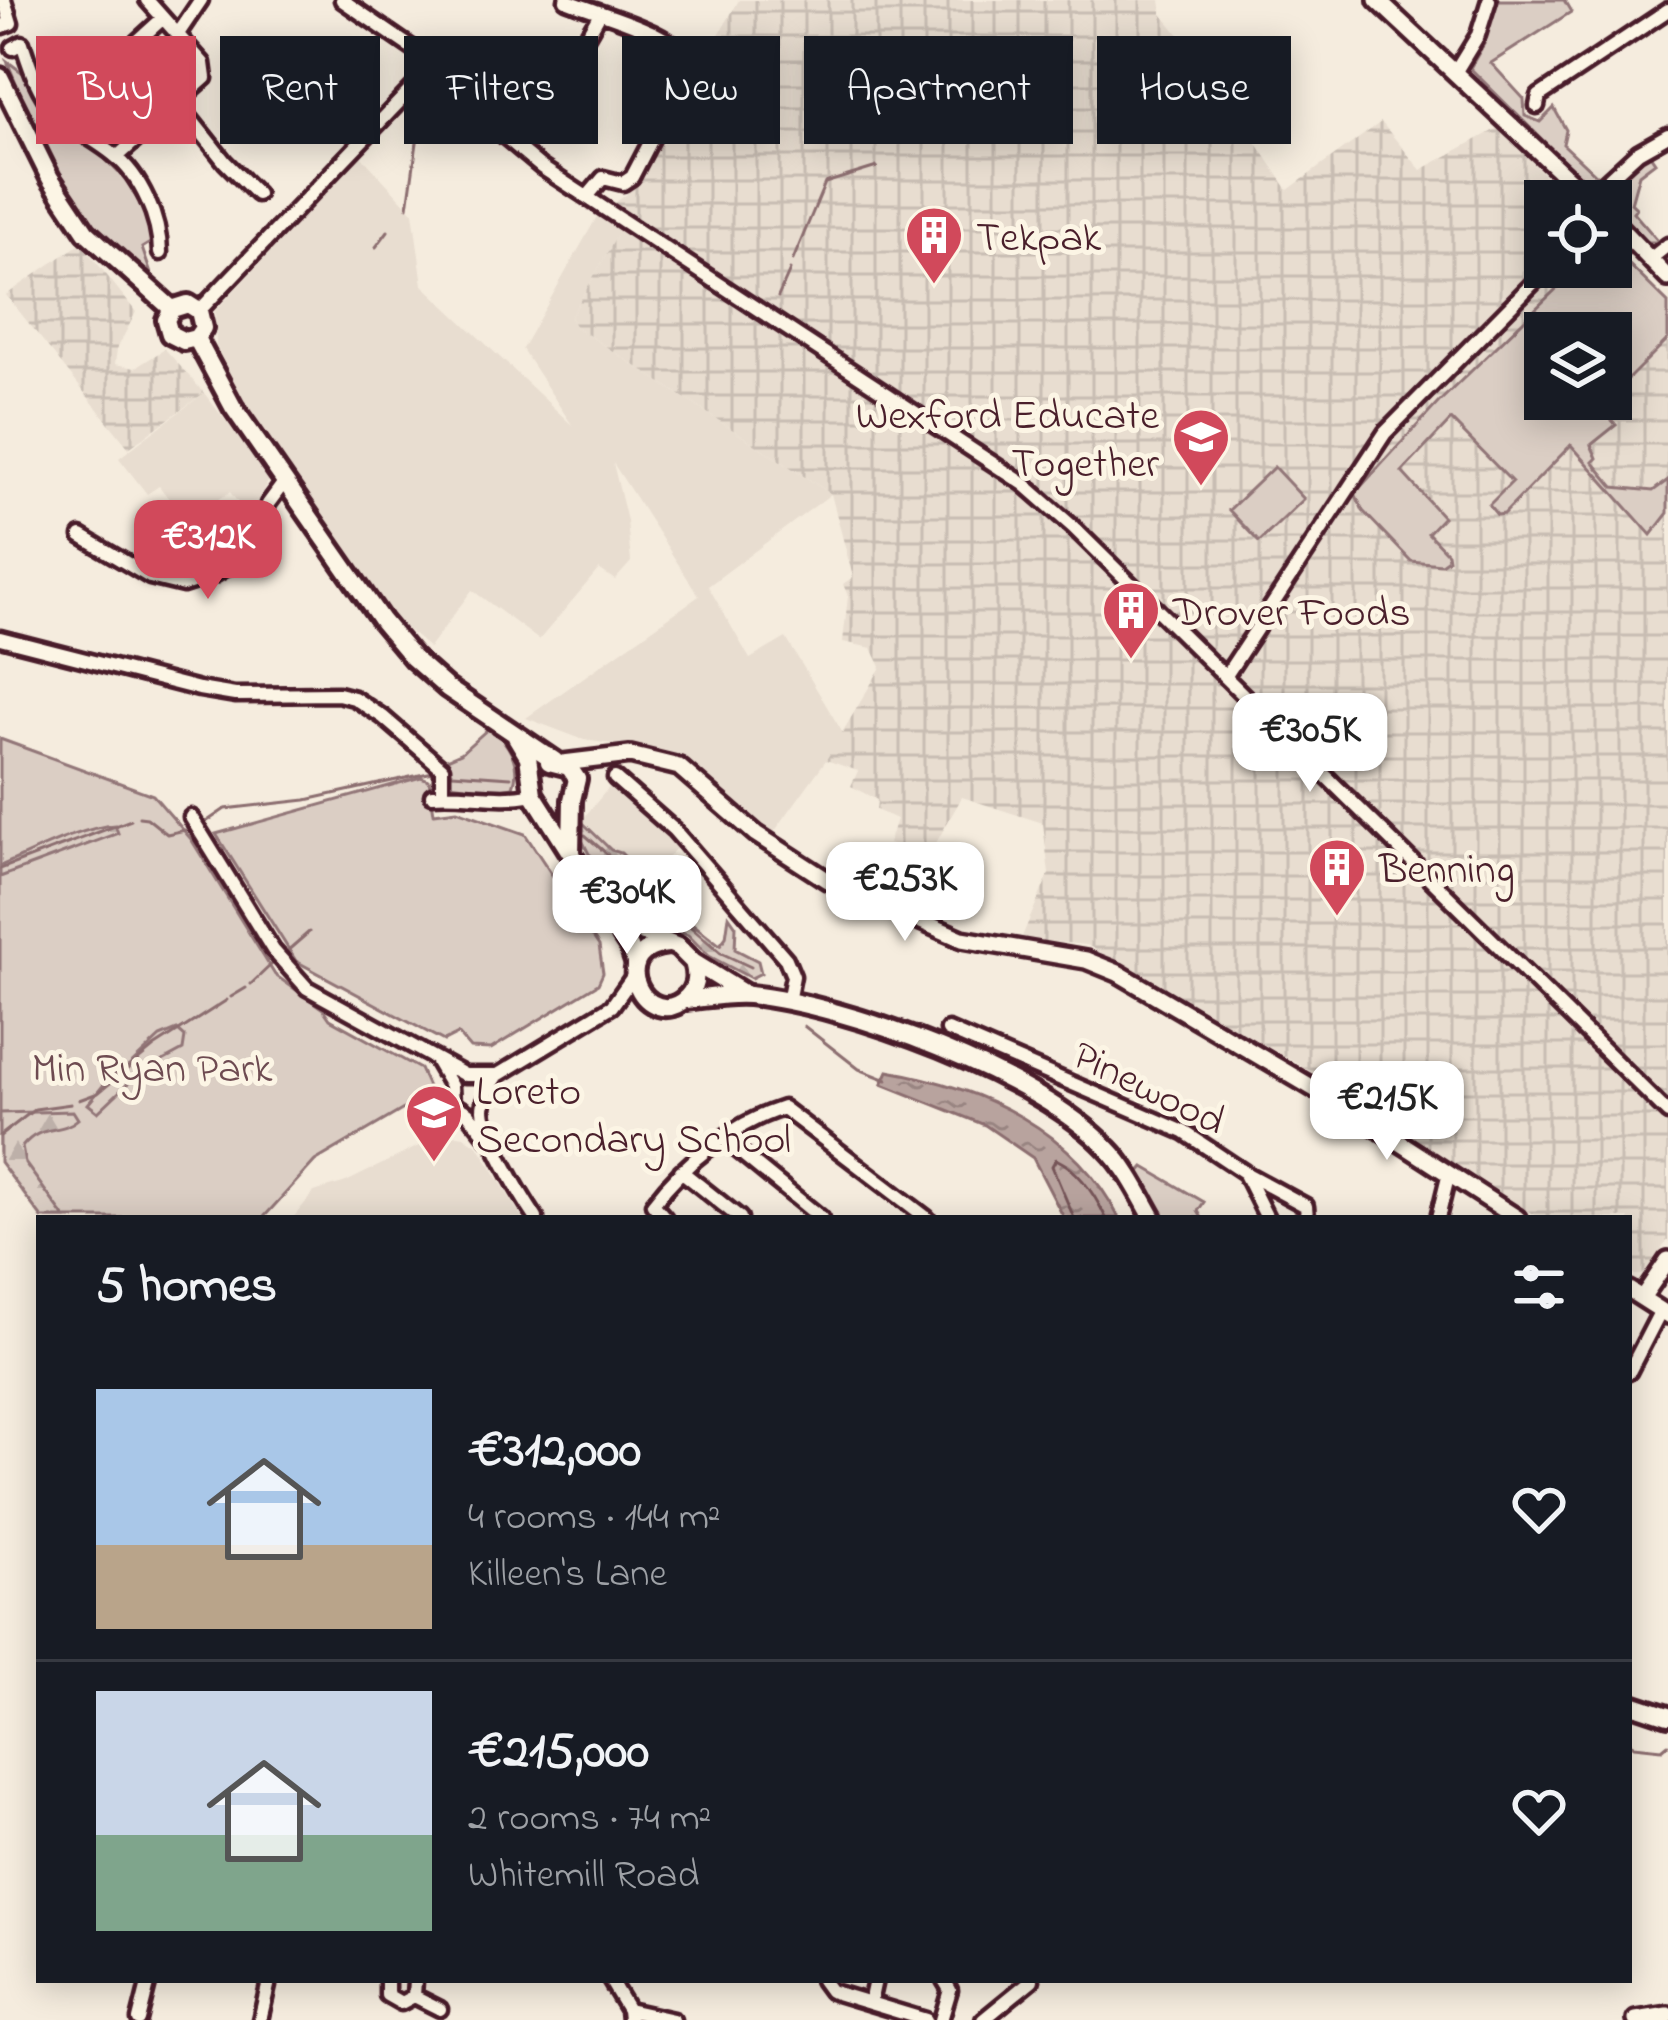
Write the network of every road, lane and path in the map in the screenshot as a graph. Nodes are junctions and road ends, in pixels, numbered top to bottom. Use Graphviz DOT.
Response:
graph roads {
  1 [pos="4,0"];
  2 [pos="147,0"];
  3 [pos="201,0"];
  4 [pos="342,0"];
  5 [pos="566,0"];
  6 [pos="1377,0"];
  7 [pos="1489,0"];
  8 [pos="599,14"];
  9 [pos="1665,14"];
  10 [pos="162,20"];
  11 [pos="0,27"];
  12 [pos="178,34"];
  13 [pos="144,36"];
  14 [pos="587,36"];
  15 [pos="404,43"];
  16 [pos="13,48"];
  17 [pos="196,56"];
  18 [pos="1456,70"];
  19 [pos="1,80"];
  20 [pos="196,87"];
  21 [pos="404,97"];
  22 [pos="1537,106"];
  23 [pos="196,125"];
  24 [pos="1668,136"];
  25 [pos="132,144"];
  26 [pos="515,144"];
  27 [pos="117,157"];
  28 [pos="1569,180"];
  29 [pos="1610,180"];
  30 [pos="257,194"];
  31 [pos="587,197"];
  32 [pos="1632,241"];
  33 [pos="1668,245"];
  34 [pos="160,253"];
  35 [pos="1650,259"];
  36 [pos="1668,278"];
  37 [pos="1528,288"];
  38 [pos="172,309"];
  39 [pos="199,311"];
  40 [pos="196,338"];
  41 [pos="285,481"];
  42 [pos="81,536"];
  43 [pos="0,638"];
  44 [pos="1225,677"];
  45 [pos="513,731"];
  46 [pos="604,759"];
  47 [pos="559,762"];
  48 [pos="615,778"];
  49 [pos="534,791"];
  50 [pos="575,793"];
  51 [pos="191,817"];
  52 [pos="571,854"];
  53 [pos="613,920"];
  54 [pos="668,944"];
  55 [pos="693,962"];
  56 [pos="635,970"];
  57 [pos="746,994"];
  58 [pos="685,1000"];
  59 [pos="788,1002"];
  60 [pos="656,1005"];
  61 [pos="612,1006"];
  62 [pos="948,1030"];
  63 [pos="435,1059"];
  64 [pos="1025,1063"];
  65 [pos="498,1075"];
  66 [pos="471,1076"];
  67 [pos="1016,1084"];
  68 [pos="451,1086"];
  69 [pos="487,1091"];
  70 [pos="475,1110"];
  71 [pos="1668,1113"];
  72 [pos="724,1139"];
  73 [pos="681,1171"];
  74 [pos="1244,1172"];
  75 [pos="1449,1173"];
  76 [pos="534,1215"];
  77 [pos="662,1215"];
  78 [pos="736,1215"];
  79 [pos="817,1215"];
  80 [pos="923,1215"];
  81 [pos="1151,1215"];
  82 [pos="1266,1215"];
  83 [pos="1307,1215"];
  84 [pos="1439,1215"];
  85 [pos="1506,1215"];
  86 [pos="1668,1260"];
  87 [pos="1635,1294"];
  88 [pos="1665,1312"];
  89 [pos="1632,1367"];
  90 [pos="1632,1704"];
  91 [pos="1668,1716"];
  92 [pos="148,1983"];
  93 [pos="387,1983"];
  94 [pos="415,1983"];
  95 [pos="612,1983"];
  96 [pos="824,1983"];
  97 [pos="874,1983"];
  98 [pos="946,1983"];
  99 [pos="1028,1983"];
  100 [pos="268,1986"];
  101 [pos="414,1996"];
  102 [pos="870,2003"];
  103 [pos="440,2009"];
  104 [pos="628,2015"];
  105 [pos="1668,2015"];
  106 [pos="139,2020"];
  107 [pos="260,2020"];
  108 [pos="673,2020"];
  109 [pos="926,2020"];
  110 [pos="941,2020"];
  111 [pos="983,2020"];
  112 [pos="1636,2020"];
  1 -- 11 [label="street"];
  2 -- 10 [label="street"];
  3 -- 12 [label="street"];
  4 -- 15 [label="street"];
  5 -- 8 [label="street"];
  6 -- 18 [label="street"];
  7 -- 18 [label="street"];
  8 -- 14 [label="street"];
  8 -- 31 [label="street"];
  9 -- 22 [label="street"];
  10 -- 12 [label="street"];
  10 -- 13 [label="street"];
  16 -- 27 [label="street"];
  17 -- 20 [label="street"];
  18 -- 28 [label="street"];
  19 -- 38 [label="main road"];
  21 -- 39 [label="street"];
  23 -- 30 [label="street"];
  24 -- 29 [label="street"];
  25 -- 27 [label="street"];
  26 -- 31 [label="street"];
  27 -- 34 [label="street"];
  31 -- 44 [label="street"];
  32 -- 35 [label="street"];
  33 -- 35 [label="street"];
  35 -- 36 [label="street"];
  37 -- 44 [label="street"];
  38 -- 39 [label="main road"];
  38 -- 40 [label="main road"];
  39 -- 40 [label="main road"];
  40 -- 41 [label="main road"];
  41 -- 42 [label="street"];
  41 -- 45 [label="main road"];
  43 -- 49 [label="street"];
  44 -- 71 [label="street"];
  45 -- 47 [label="main road"];
  45 -- 49 [label="main road"];
  46 -- 47 [label="street"];
  46 -- 50 [label="street"];
  46 -- 75 [label="street"];
  47 -- 49 [label="main road"];
  47 -- 50 [label="main road"];
  48 -- 59 [label="street"];
  49 -- 50 [label="main road"];
  49 -- 52 [label="main road"];
  50 -- 52 [label="main road"];
  51 -- 63 [label="street"];
  52 -- 53 [label="main road"];
  53 -- 54 [label="main road"];
  53 -- 56 [label="main road"];
  54 -- 55 [label="main road"];
  54 -- 56 [label="main road"];
  55 -- 57 [label="main road"];
  55 -- 58 [label="main road"];
  56 -- 60 [label="main road"];
  56 -- 61 [label="street"];
  57 -- 58 [label="main road"];
  57 -- 59 [label="main road"];
  58 -- 60 [label="main road"];
  59 -- 67 [label="main road"];
  60 -- 61 [label="street"];
  61 -- 65 [label="street"];
  62 -- 64 [label="street, Pinewood"];
  63 -- 66 [label="street"];
  63 -- 68 [label="street"];
  64 -- 67 [label="street, Pinewood"];
  64 -- 74 [label="street, Pinewood"];
  65 -- 66 [label="street"];
  65 -- 69 [label="street"];
  66 -- 68 [label="street"];
  66 -- 69 [label="street"];
  67 -- 81 [label="main road"];
  68 -- 70 [label="street"];
  69 -- 70 [label="street"];
  70 -- 76 [label="street"];
  72 -- 73 [label="street"];
  72 -- 79 [label="street"];
  72 -- 80 [label="street"];
  73 -- 77 [label="street"];
  73 -- 78 [label="street"];
  74 -- 82 [label="street, Pinewood"];
  74 -- 83 [label="street, Pinewood"];
  75 -- 84 [label="street"];
  75 -- 85 [label="street"];
  86 -- 87 [label="street"];
  87 -- 88 [label="street"];
  88 -- 89 [label="street"];
  90 -- 91 [label="main road"];
  92 -- 106 [label="street"];
  93 -- 101 [label="street"];
  94 -- 101 [label="street"];
  95 -- 104 [label="street"];
  96 -- 102 [label="street"];
  97 -- 102 [label="street"];
  98 -- 110 [label="street"];
  99 -- 111 [label="street"];
  100 -- 107 [label="street"];
  101 -- 103 [label="street"];
  102 -- 109 [label="street"];
  104 -- 108 [label="street"];
  105 -- 112 [label="street"];
}
